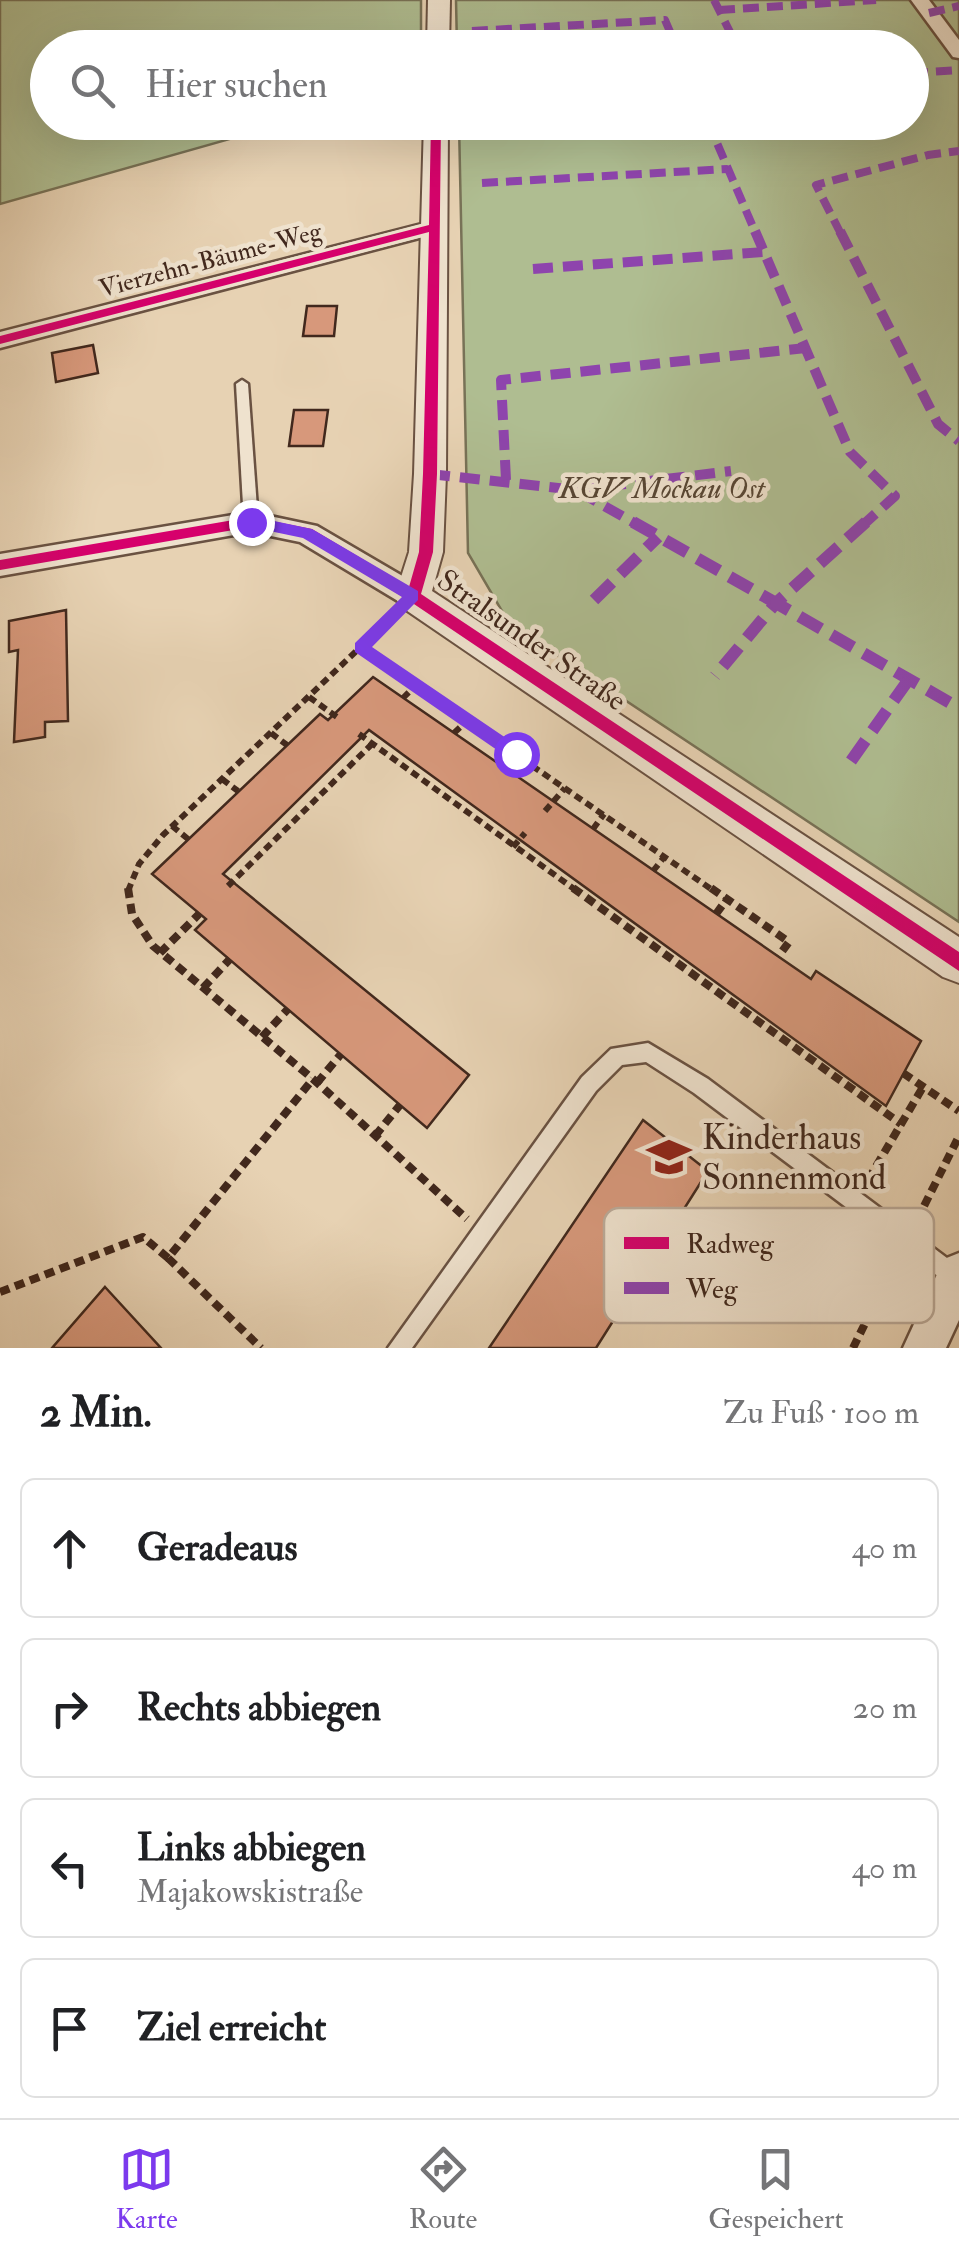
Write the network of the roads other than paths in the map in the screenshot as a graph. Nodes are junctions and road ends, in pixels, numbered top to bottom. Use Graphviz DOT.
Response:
graph roads {
  1 [pos="439,0"];
  2 [pos="920,0"];
  3 [pos="438,30"];
  4 [pos="959,53"];
  5 [pos="436,140"];
  6 [pos="434,227"];
  7 [pos="0,340"];
  8 [pos="242,384"];
  9 [pos="251,522"];
  10 [pos="0,565"];
  11 [pos="413,596"];
  12 [pos="959,962"];
  13 [pos="864,1208"];
  14 [pos="934,1259"];
  15 [pos="958,1276"];
  16 [pos="399,1348"];
  17 [pos="924,1348"];
  1 -- 3 [label="street"];
  2 -- 4 [label="street"];
  5 -- 6 [label="street, Stralsunder Straße"];
  6 -- 7 [label="street, Vierzehn-Bäume-Weg"];
  6 -- 11 [label="street, Stralsunder Straße"];
  8 -- 9 [label="lane"];
  9 -- 10 [label="street"];
  9 -- 11 [label="street"];
  11 -- 12 [label="street, Stralsunder Straße"];
  13 -- 16 [label="lane"];
  14 -- 15 [label="lane"];
  15 -- 17 [label="street"];
}
